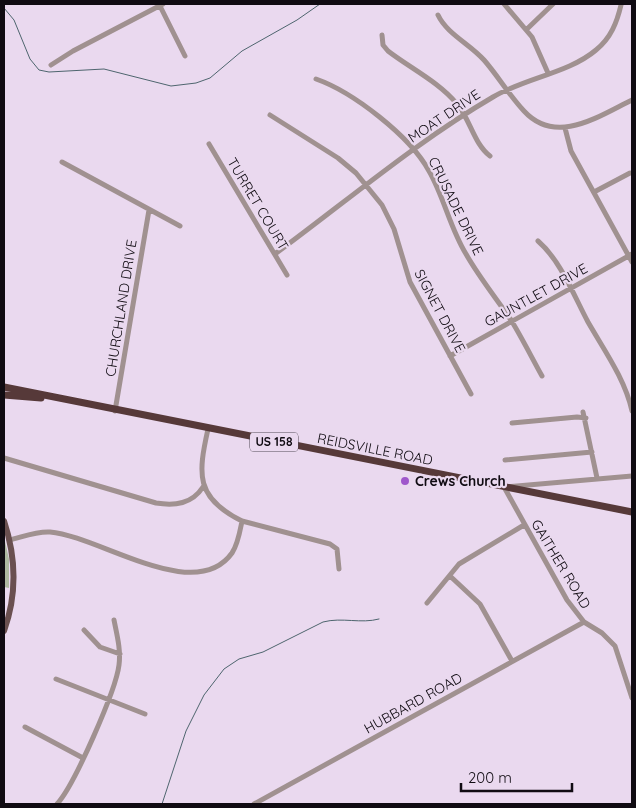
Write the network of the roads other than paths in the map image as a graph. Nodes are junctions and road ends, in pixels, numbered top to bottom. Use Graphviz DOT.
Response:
graph roads {
  1 [pos="160,4"];
  2 [pos="504,4"];
  3 [pos="553,4"];
  4 [pos="622,5"];
  5 [pos="438,15"];
  6 [pos="527,29"];
  7 [pos="382,35"];
  8 [pos="185,56"];
  9 [pos="51,65"];
  10 [pos="548,73"];
  11 [pos="316,79"];
  12 [pos="507,89"];
  13 [pos="632,100"];
  14 [pos="270,115"];
  15 [pos="465,115"];
  16 [pos="565,128"];
  17 [pos="209,144"];
  18 [pos="414,149"];
  19 [pos="490,156"];
  20 [pos="62,162"];
  21 [pos="630,173"];
  22 [pos="366,186"];
  23 [pos="594,192"];
  24 [pos="149,210"];
  25 [pos="180,226"];
  26 [pos="538,241"];
  27 [pos="275,254"];
  28 [pos="630,255"];
  29 [pos="632,262"];
  30 [pos="287,276"];
  31 [pos="570,288"];
  32 [pos="512,321"];
  33 [pos="450,356"];
  34 [pos="542,376"];
  35 [pos="4,387"];
  36 [pos="4,394"];
  37 [pos="472,394"];
  38 [pos="54,398"];
  39 [pos="115,411"];
  40 [pos="632,411"];
  41 [pos="583,412"];
  42 [pos="586,418"];
  43 [pos="512,423"];
  44 [pos="208,429"];
  45 [pos="592,452"];
  46 [pos="4,458"];
  47 [pos="505,460"];
  48 [pos="632,476"];
  49 [pos="597,478"];
  50 [pos="203,487"];
  51 [pos="504,487"];
  52 [pos="632,512"];
  53 [pos="4,521"];
  54 [pos="242,521"];
  55 [pos="524,525"];
  56 [pos="9,540"];
  57 [pos="339,569"];
  58 [pos="450,576"];
  59 [pos="427,603"];
  60 [pos="114,620"];
  61 [pos="584,622"];
  62 [pos="84,630"];
  63 [pos="4,631"];
  64 [pos="120,654"];
  65 [pos="512,661"];
  66 [pos="56,678"];
  67 [pos="108,698"];
  68 [pos="632,698"];
  69 [pos="145,714"];
  70 [pos="25,727"];
  71 [pos="83,758"];
  72 [pos="57,804"];
  73 [pos="254,804"];
  1 -- 8 [label="street"];
  1 -- 9 [label="street"];
  2 -- 6 [label="street"];
  3 -- 6 [label="street"];
  4 -- 10 [label="street, MOAT DRIVE"];
  5 -- 12 [label="street"];
  6 -- 10 [label="street"];
  7 -- 15 [label="street"];
  10 -- 12 [label="street, MOAT DRIVE"];
  11 -- 18 [label="street, CRUSADE DRIVE"];
  12 -- 15 [label="street, MOAT DRIVE"];
  12 -- 16 [label="street"];
  13 -- 16 [label="street"];
  14 -- 22 [label="street, SIGNET DRIVE"];
  15 -- 18 [label="street, MOAT DRIVE"];
  15 -- 19 [label="street"];
  16 -- 23 [label="street"];
  17 -- 27 [label="street, TURRET COURT"];
  18 -- 22 [label="street, MOAT DRIVE"];
  18 -- 32 [label="street, CRUSADE DRIVE"];
  20 -- 24 [label="street"];
  21 -- 23 [label="street"];
  22 -- 27 [label="street, MOAT DRIVE"];
  22 -- 33 [label="street, SIGNET DRIVE"];
  23 -- 28 [label="street"];
  24 -- 25 [label="street"];
  24 -- 39 [label="street, CHURCHLAND DRIVE"];
  26 -- 31 [label="street"];
  27 -- 30 [label="street, TURRET COURT"];
  28 -- 29 [label="street"];
  28 -- 31 [label="street, GAUNTLET DRIVE"];
  31 -- 32 [label="street, GAUNTLET DRIVE"];
  31 -- 40 [label="street"];
  32 -- 33 [label="street, GAUNTLET DRIVE"];
  32 -- 34 [label="street, CRUSADE DRIVE"];
  33 -- 37 [label="street, SIGNET DRIVE"];
  35 -- 38 [label="highway, REIDSVILLE ROAD / US 158"];
  36 -- 38 [label="highway, REIDSVILLE ROAD / US 158"];
  38 -- 39 [label="highway, REIDSVILLE ROAD / US 158"];
  39 -- 44 [label="highway, REIDSVILLE ROAD / US 158"];
  41 -- 42 [label="street"];
  42 -- 43 [label="street"];
  42 -- 45 [label="street"];
  44 -- 50 [label="street"];
  44 -- 51 [label="highway, REIDSVILLE ROAD / US 158"];
  45 -- 47 [label="street"];
  45 -- 49 [label="street"];
  46 -- 50 [label="street"];
  48 -- 49 [label="street"];
  49 -- 51 [label="street"];
  50 -- 54 [label="street"];
  51 -- 52 [label="highway, REIDSVILLE ROAD / US 158"];
  51 -- 55 [label="street, GAITHER ROAD"];
  53 -- 56 [label="main road"];
  54 -- 56 [label="street"];
  54 -- 57 [label="street"];
  55 -- 58 [label="street"];
  55 -- 61 [label="street, GAITHER ROAD"];
  56 -- 63 [label="main road"];
  58 -- 59 [label="street"];
  58 -- 65 [label="street"];
  60 -- 64 [label="street"];
  61 -- 65 [label="street, HUBBARD ROAD"];
  61 -- 68 [label="street, GAITHER ROAD"];
  62 -- 64 [label="street"];
  64 -- 67 [label="street"];
  65 -- 73 [label="street, HUBBARD ROAD"];
  66 -- 67 [label="street"];
  67 -- 69 [label="street"];
  67 -- 71 [label="street"];
  70 -- 71 [label="street"];
  71 -- 72 [label="street"];
}
